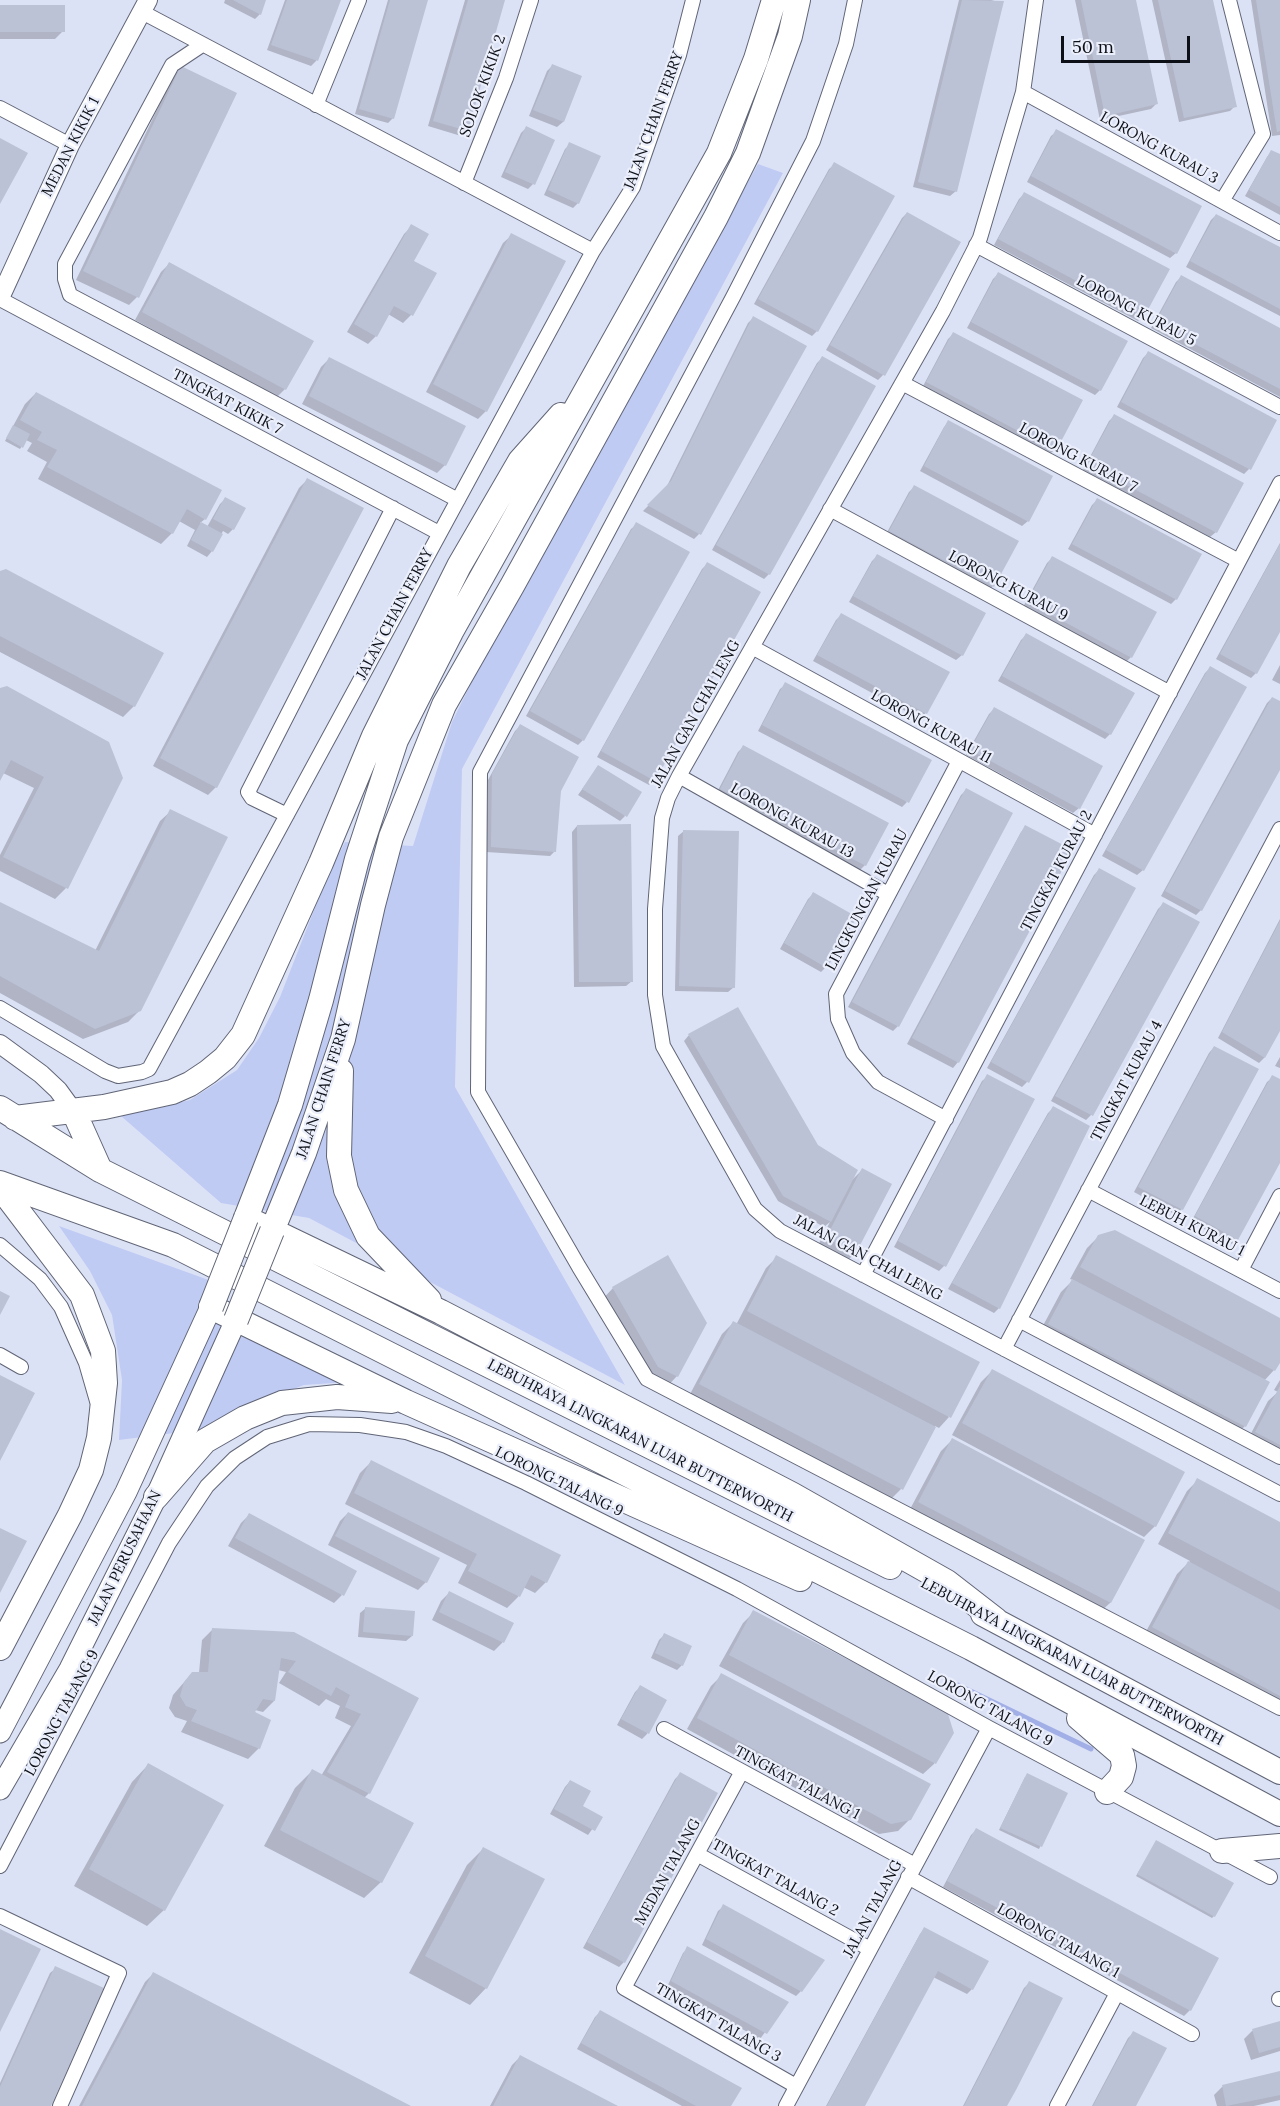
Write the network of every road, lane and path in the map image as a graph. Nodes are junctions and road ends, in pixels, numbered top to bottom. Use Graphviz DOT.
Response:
graph roads {
  1 [pos="359,0"];
  2 [pos="531,0"];
  3 [pos="693,0"];
  4 [pos="774,0"];
  5 [pos="798,0"];
  6 [pos="855,0"];
  7 [pos="1036,0"];
  8 [pos="1230,0"];
  9 [pos="145,6"];
  10 [pos="202,45"];
  11 [pos="1023,92"];
  12 [pos="316,105"];
  13 [pos="0,108"];
  14 [pos="70,145"];
  15 [pos="464,183"];
  16 [pos="1222,201"];
  17 [pos="1280,232"];
  18 [pos="976,245"];
  19 [pos="593,251"];
  20 [pos="0,298"];
  21 [pos="591,382"];
  22 [pos="902,383"];
  23 [pos="1280,407"];
  24 [pos="1280,483"];
  25 [pos="458,500"];
  26 [pos="393,508"];
  27 [pos="830,509"];
  28 [pos="440,533"];
  29 [pos="1239,561"];
  30 [pos="752,647"];
  31 [pos="1170,693"];
  32 [pos="959,761"];
  33 [pos="679,776"];
  34 [pos="287,815"];
  35 [pos="1095,835"];
  36 [pos="1278,836"];
  37 [pos="888,894"];
  38 [pos="0,1008"];
  39 [pos="343,1039"];
  40 [pos="0,1044"];
  41 [pos="74,1112"];
  42 [pos="8,1113"];
  43 [pos="946,1119"];
  44 [pos="100,1170"];
  45 [pos="0,1185"];
  46 [pos="1088,1190"];
  47 [pos="1279,1202"];
  48 [pos="246,1218"];
  49 [pos="272,1231"];
  50 [pos="0,1245"];
  51 [pos="1241,1270"];
  52 [pos="863,1275"];
  53 [pos="1280,1291"];
  54 [pos="211,1307"];
  55 [pos="441,1312"];
  56 [pos="236,1320"];
  57 [pos="1019,1320"];
  58 [pos="1004,1349"];
  59 [pos="0,1355"];
  60 [pos="21,1367"];
  61 [pos="406,1402"];
  62 [pos="100,1417"];
  63 [pos="1280,1457"];
  64 [pos="1280,1494"];
  65 [pos="156,1497"];
  66 [pos="996,1620"];
  67 [pos="0,1648"];
  68 [pos="971,1648"];
  69 [pos="1044,1688"];
  70 [pos="1280,1708"];
  71 [pos="989,1728"];
  72 [pos="664,1729"];
  73 [pos="0,1732"];
  74 [pos="1280,1772"];
  75 [pos="741,1773"];
  76 [pos="0,1789"];
  77 [pos="1107,1792"];
  78 [pos="1280,1814"];
  79 [pos="1280,1846"];
  80 [pos="1222,1851"];
  81 [pos="697,1854"];
  82 [pos="0,1866"];
  83 [pos="912,1871"];
  84 [pos="1270,1877"];
  85 [pos="0,1916"];
  86 [pos="870,1949"];
  87 [pos="624,1988"];
  88 [pos="1117,1992"];
  89 [pos="1192,2034"];
  90 [pos="796,2086"];
  91 [pos="60,2106"];
  92 [pos="786,2106"];
  93 [pos="1056,2106"];
  1 -- 12 [label="street"];
  2 -- 15 [label="street, SOLOK KIKIK 2"];
  3 -- 19 [label="street, JALAN CHAIN FERRY"];
  4 -- 21 [label="highway, JALAN CHAIN FERRY"];
  5 -- 39 [label="highway, JALAN CHAIN FERRY"];
  6 -- 70 [label="street"];
  7 -- 11 [label="street, JALAN GAN CHAI LENG"];
  8 -- 16 [label="street"];
  9 -- 10 [label="street"];
  9 -- 14 [label="street, MEDAN KIKIK 1"];
  10 -- 12 [label="street"];
  10 -- 25 [label="street"];
  11 -- 16 [label="street, LORONG KURAU 3"];
  11 -- 18 [label="street, JALAN GAN CHAI LENG"];
  12 -- 15 [label="street"];
  13 -- 14 [label="street"];
  14 -- 20 [label="street, MEDAN KIKIK 1"];
  15 -- 19 [label="street"];
  16 -- 17 [label="street, LORONG KURAU 3"];
  18 -- 22 [label="street, JALAN GAN CHAI LENG"];
  18 -- 23 [label="street, LORONG KURAU 5"];
  19 -- 25 [label="street, JALAN CHAIN FERRY"];
  20 -- 26 [label="street, TINGKAT KIKIK 7"];
  21 -- 41 [label="highway"];
  21 -- 48 [label="highway, JALAN CHAIN FERRY"];
  22 -- 27 [label="street, JALAN GAN CHAI LENG"];
  22 -- 29 [label="street, LORONG KURAU 7"];
  24 -- 29 [label="street, TINGKAT KURAU 2"];
  25 -- 28 [label="street, JALAN CHAIN FERRY"];
  26 -- 28 [label="street, TINGKAT KIKIK 7"];
  26 -- 34 [label="street"];
  27 -- 30 [label="street, JALAN GAN CHAI LENG"];
  27 -- 31 [label="street, LORONG KURAU 9"];
  28 -- 34 [label="street, JALAN CHAIN FERRY"];
  29 -- 31 [label="street, TINGKAT KURAU 2"];
  30 -- 32 [label="street, LORONG KURAU 11"];
  30 -- 33 [label="street, JALAN GAN CHAI LENG"];
  31 -- 35 [label="street, TINGKAT KURAU 2"];
  32 -- 35 [label="street, LORONG KURAU 11"];
  32 -- 37 [label="street, LINGKUNGAN KURAU"];
  33 -- 37 [label="street, LORONG KURAU 13"];
  33 -- 52 [label="street, JALAN GAN CHAI LENG"];
  34 -- 38 [label="street, JALAN CHAIN FERRY"];
  35 -- 43 [label="street, TINGKAT KURAU 2"];
  36 -- 46 [label="street, TINGKAT KURAU 4"];
  37 -- 43 [label="street, LINGKUNGAN KURAU"];
  39 -- 49 [label="highway, JALAN CHAIN FERRY"];
  39 -- 55 [label="highway"];
  40 -- 41 [label="street"];
  41 -- 42 [label="highway"];
  41 -- 44 [label="highway"];
  42 -- 44 [label="highway, LEBUHRAYA LINGKARAN LUAR BUTTERWORTH"];
  43 -- 52 [label="street, TINGKAT KURAU 2"];
  44 -- 66 [label="highway, LEBUHRAYA LINGKARAN LUAR BUTTERWORTH"];
  45 -- 62 [label="highway"];
  45 -- 68 [label="highway"];
  46 -- 51 [label="street, LEBUH KURAU 1"];
  46 -- 57 [label="street, TINGKAT KURAU 4"];
  47 -- 51 [label="street"];
  48 -- 49 [label="highway"];
  48 -- 54 [label="highway, JALAN CHAIN FERRY, bridge"];
  49 -- 55 [label="highway"];
  49 -- 56 [label="highway, JALAN CHAIN FERRY, bridge"];
  50 -- 62 [label="street"];
  51 -- 53 [label="street, LEBUH KURAU 1"];
  52 -- 58 [label="street, JALAN GAN CHAI LENG"];
  54 -- 56 [label="highway"];
  54 -- 73 [label="main road, JALAN PERUSAHAAN"];
  55 -- 66 [label="highway"];
  56 -- 61 [label="highway"];
  56 -- 65 [label="main road, JALAN PERUSAHAAN"];
  57 -- 58 [label="street, TINGKAT KURAU 4"];
  57 -- 63 [label="street"];
  58 -- 64 [label="street, JALAN GAN CHAI LENG"];
  59 -- 60 [label="street"];
  61 -- 65 [label="highway"];
  61 -- 68 [label="highway"];
  62 -- 67 [label="highway"];
  65 -- 76 [label="main road, JALAN PERUSAHAAN"];
  66 -- 74 [label="highway, LEBUHRAYA LINGKARAN LUAR BUTTERWORTH"];
  68 -- 69 [label="highway"];
  69 -- 77 [label="highway"];
  69 -- 78 [label="highway"];
  71 -- 77 [label="street, LORONG TALANG 9"];
  71 -- 82 [label="street, LORONG TALANG 9"];
  71 -- 83 [label="street, JALAN TALANG"];
  72 -- 75 [label="street, TINGKAT TALANG 1"];
  75 -- 81 [label="street, MEDAN TALANG"];
  75 -- 83 [label="street, TINGKAT TALANG 1"];
  77 -- 80 [label="street, LORONG TALANG 9"];
  79 -- 80 [label="highway"];
  80 -- 84 [label="street, LORONG TALANG 9"];
  81 -- 86 [label="street, TINGKAT TALANG 2"];
  81 -- 87 [label="street, MEDAN TALANG"];
  83 -- 86 [label="street, JALAN TALANG"];
  83 -- 88 [label="street, LORONG TALANG 1"];
  85 -- 91 [label="street"];
  86 -- 90 [label="street, JALAN TALANG"];
  87 -- 90 [label="street, TINGKAT TALANG 3"];
  88 -- 89 [label="street, LORONG TALANG 1"];
  88 -- 93 [label="street"];
  90 -- 92 [label="street, JALAN TALANG"];
}
